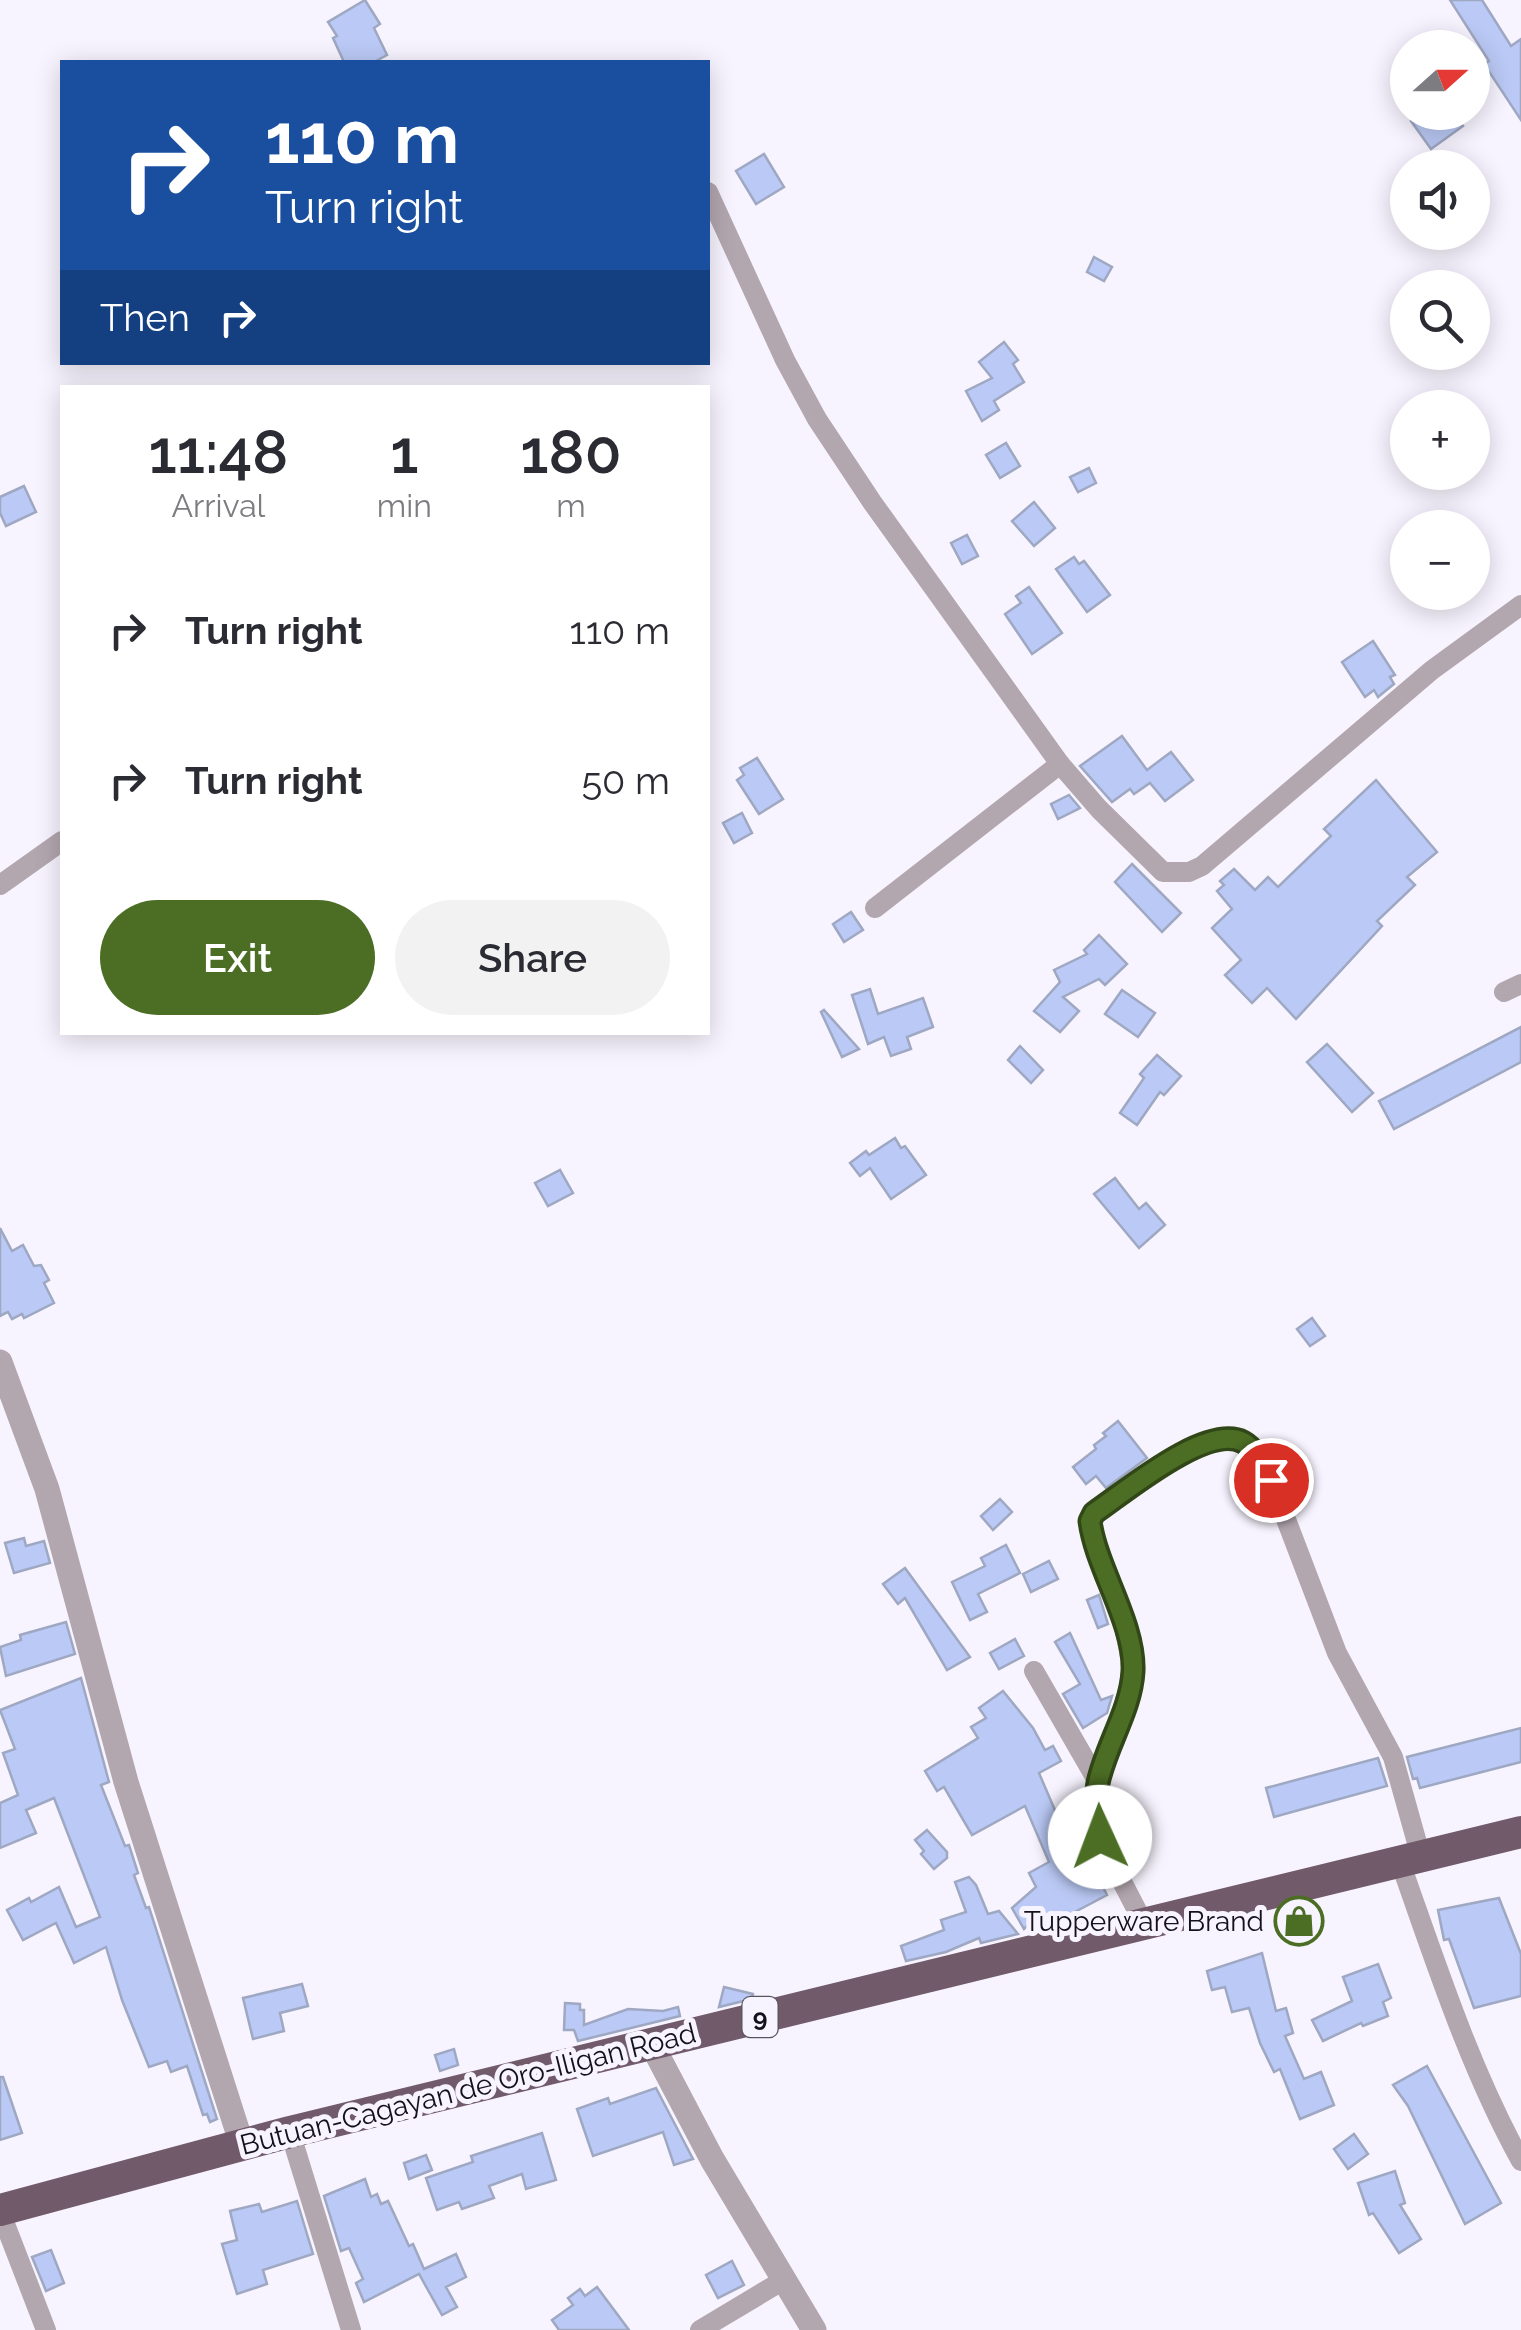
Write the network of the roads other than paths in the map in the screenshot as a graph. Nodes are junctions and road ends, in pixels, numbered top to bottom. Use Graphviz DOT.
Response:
graph roads {
  1 [pos="710,196"];
  2 [pos="1521,605"];
  3 [pos="1060,764"];
  4 [pos="60,842"];
  5 [pos="0,885"];
  6 [pos="875,908"];
  7 [pos="0,1362"];
  8 [pos="1034,1671"];
  9 [pos="1098,1782"];
  10 [pos="1521,1832"];
  11 [pos="1411,1859"];
  12 [pos="1145,1926"];
  13 [pos="651,2043"];
  14 [pos="290,2132"];
  15 [pos="242,2145"];
  16 [pos="1521,2160"];
  17 [pos="0,2211"];
  18 [pos="782,2282"];
  19 [pos="46,2330"];
  20 [pos="351,2330"];
  21 [pos="700,2330"];
  22 [pos="814,2330"];
  1 -- 3 [label="street"];
  2 -- 3 [label="street"];
  3 -- 6 [label="street"];
  4 -- 5 [label="street"];
  7 -- 15 [label="street"];
  8 -- 9 [label="street"];
  9 -- 11 [label="street"];
  9 -- 12 [label="street"];
  10 -- 11 [label="highway, Butuan-Cagayan de Oro-Iligan Road / 9"];
  11 -- 12 [label="highway, Butuan-Cagayan de Oro-Iligan Road / 9"];
  11 -- 16 [label="street"];
  12 -- 13 [label="highway, Butuan-Cagayan de Oro-Iligan Road / 9"];
  13 -- 14 [label="highway, Butuan-Cagayan de Oro-Iligan Road / 9"];
  13 -- 18 [label="street"];
  14 -- 15 [label="highway, Butuan-Cagayan de Oro-Iligan Road / 9"];
  14 -- 20 [label="street"];
  15 -- 17 [label="highway, Butuan-Cagayan de Oro-Iligan Road / 9"];
  17 -- 19 [label="street"];
  18 -- 21 [label="street"];
  18 -- 22 [label="street"];
}
